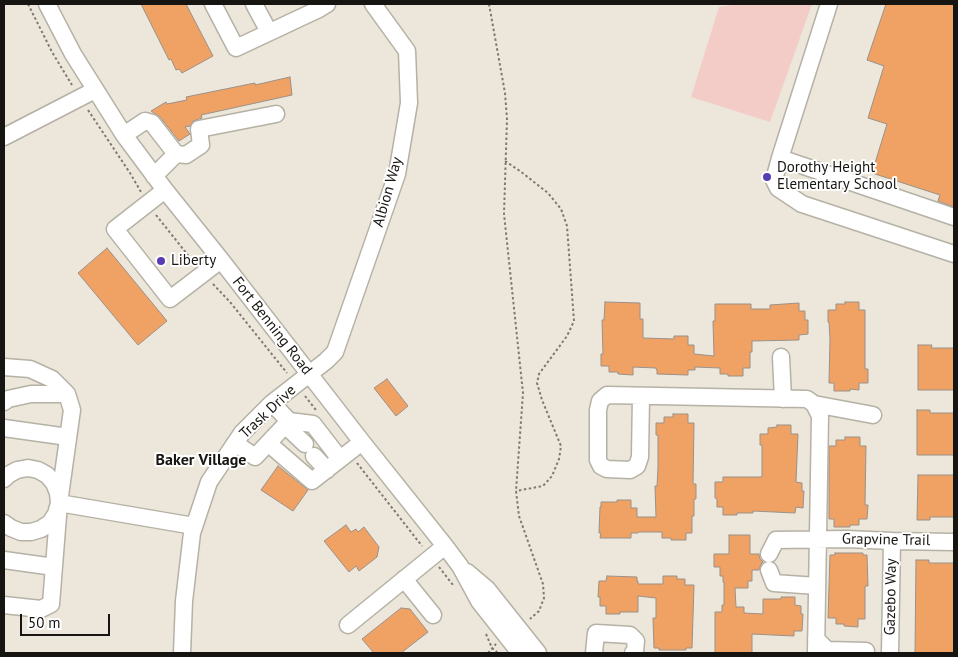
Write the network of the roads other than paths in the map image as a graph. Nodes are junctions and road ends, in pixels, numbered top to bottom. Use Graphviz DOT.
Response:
graph roads {
  1 [pos="47,4"];
  2 [pos="213,4"];
  3 [pos="254,4"];
  4 [pos="327,4"];
  5 [pos="373,4"];
  6 [pos="829,4"];
  7 [pos="298,10"];
  8 [pos="269,32"];
  9 [pos="95,90"];
  10 [pos="276,114"];
  11 [pos="124,135"];
  12 [pos="4,137"];
  13 [pos="176,154"];
  14 [pos="780,158"];
  15 [pos="154,176"];
  16 [pos="165,190"];
  17 [pos="954,217"];
  18 [pos="954,254"];
  19 [pos="221,260"];
  20 [pos="781,357"];
  21 [pos="4,367"];
  22 [pos="310,374"];
  23 [pos="67,394"];
  24 [pos="641,396"];
  25 [pos="783,399"];
  26 [pos="4,402"];
  27 [pos="272,403"];
  28 [pos="814,404"];
  29 [pos="872,415"];
  30 [pos="287,423"];
  31 [pos="4,428"];
  32 [pos="68,437"];
  33 [pos="235,443"];
  34 [pos="268,443"];
  35 [pos="350,451"];
  36 [pos="327,470"];
  37 [pos="4,478"];
  38 [pos="59,503"];
  39 [pos="4,523"];
  40 [pos="194,526"];
  41 [pos="818,539"];
  42 [pos="892,541"];
  43 [pos="954,542"];
  44 [pos="445,546"];
  45 [pos="4,560"];
  46 [pos="54,567"];
  47 [pos="404,579"];
  48 [pos="817,586"];
  49 [pos="4,605"];
  50 [pos="434,616"];
  51 [pos="348,625"];
  52 [pos="512,633"];
  53 [pos="816,649"];
  54 [pos="866,651"];
  55 [pos="182,653"];
  56 [pos="520,653"];
  57 [pos="538,653"];
  58 [pos="594,653"];
  59 [pos="634,653"];
  60 [pos="890,653"];
  1 -- 9 [label="street, Fort Benning Road"];
  2 -- 8 [label="street"];
  3 -- 8 [label="street"];
  4 -- 7 [label="street"];
  5 -- 22 [label="street, Albion Way"];
  6 -- 14 [label="street"];
  7 -- 8 [label="street"];
  9 -- 11 [label="street, Fort Benning Road"];
  9 -- 12 [label="street"];
  10 -- 13 [label="street"];
  11 -- 13 [label="street"];
  11 -- 15 [label="street, Fort Benning Road"];
  13 -- 15 [label="street"];
  14 -- 17 [label="street"];
  14 -- 18 [label="street"];
  15 -- 16 [label="street, Fort Benning Road"];
  16 -- 19 [label="street, Fort Benning Road"];
  16 -- 19 [label="street"];
  19 -- 22 [label="street, Fort Benning Road"];
  20 -- 25 [label="street"];
  21 -- 23 [label="street"];
  22 -- 27 [label="street, Trask Drive"];
  22 -- 35 [label="street, Fort Benning Road"];
  23 -- 26 [label="street"];
  23 -- 32 [label="street"];
  24 -- 24 [label="street"];
  24 -- 25 [label="street"];
  25 -- 28 [label="street"];
  27 -- 30 [label="street"];
  27 -- 33 [label="street, Trask Drive"];
  28 -- 29 [label="street"];
  28 -- 41 [label="street"];
  30 -- 34 [label="street"];
  30 -- 35 [label="street"];
  30 -- 36 [label="street"];
  31 -- 32 [label="street"];
  32 -- 38 [label="street"];
  33 -- 34 [label="street"];
  33 -- 40 [label="street, Trask Drive"];
  34 -- 36 [label="street"];
  35 -- 36 [label="street"];
  35 -- 44 [label="street, Fort Benning Road"];
  37 -- 38 [label="street"];
  38 -- 39 [label="street"];
  38 -- 40 [label="street"];
  38 -- 46 [label="street"];
  40 -- 55 [label="street, Trask Drive"];
  41 -- 42 [label="street, Grapvine Trail"];
  41 -- 48 [label="street"];
  41 -- 48 [label="street, Grapvine Trail"];
  42 -- 43 [label="street, Grapvine Trail"];
  42 -- 60 [label="street, Gazebo Way"];
  44 -- 47 [label="street"];
  44 -- 52 [label="street, Fort Benning Road"];
  45 -- 46 [label="street"];
  46 -- 49 [label="street"];
  47 -- 50 [label="street"];
  47 -- 51 [label="street"];
  48 -- 53 [label="street"];
  52 -- 56 [label="street, Fort Benning Road"];
  52 -- 57 [label="street, Fort Benning Road"];
  53 -- 54 [label="street"];
  58 -- 59 [label="street"];
}
